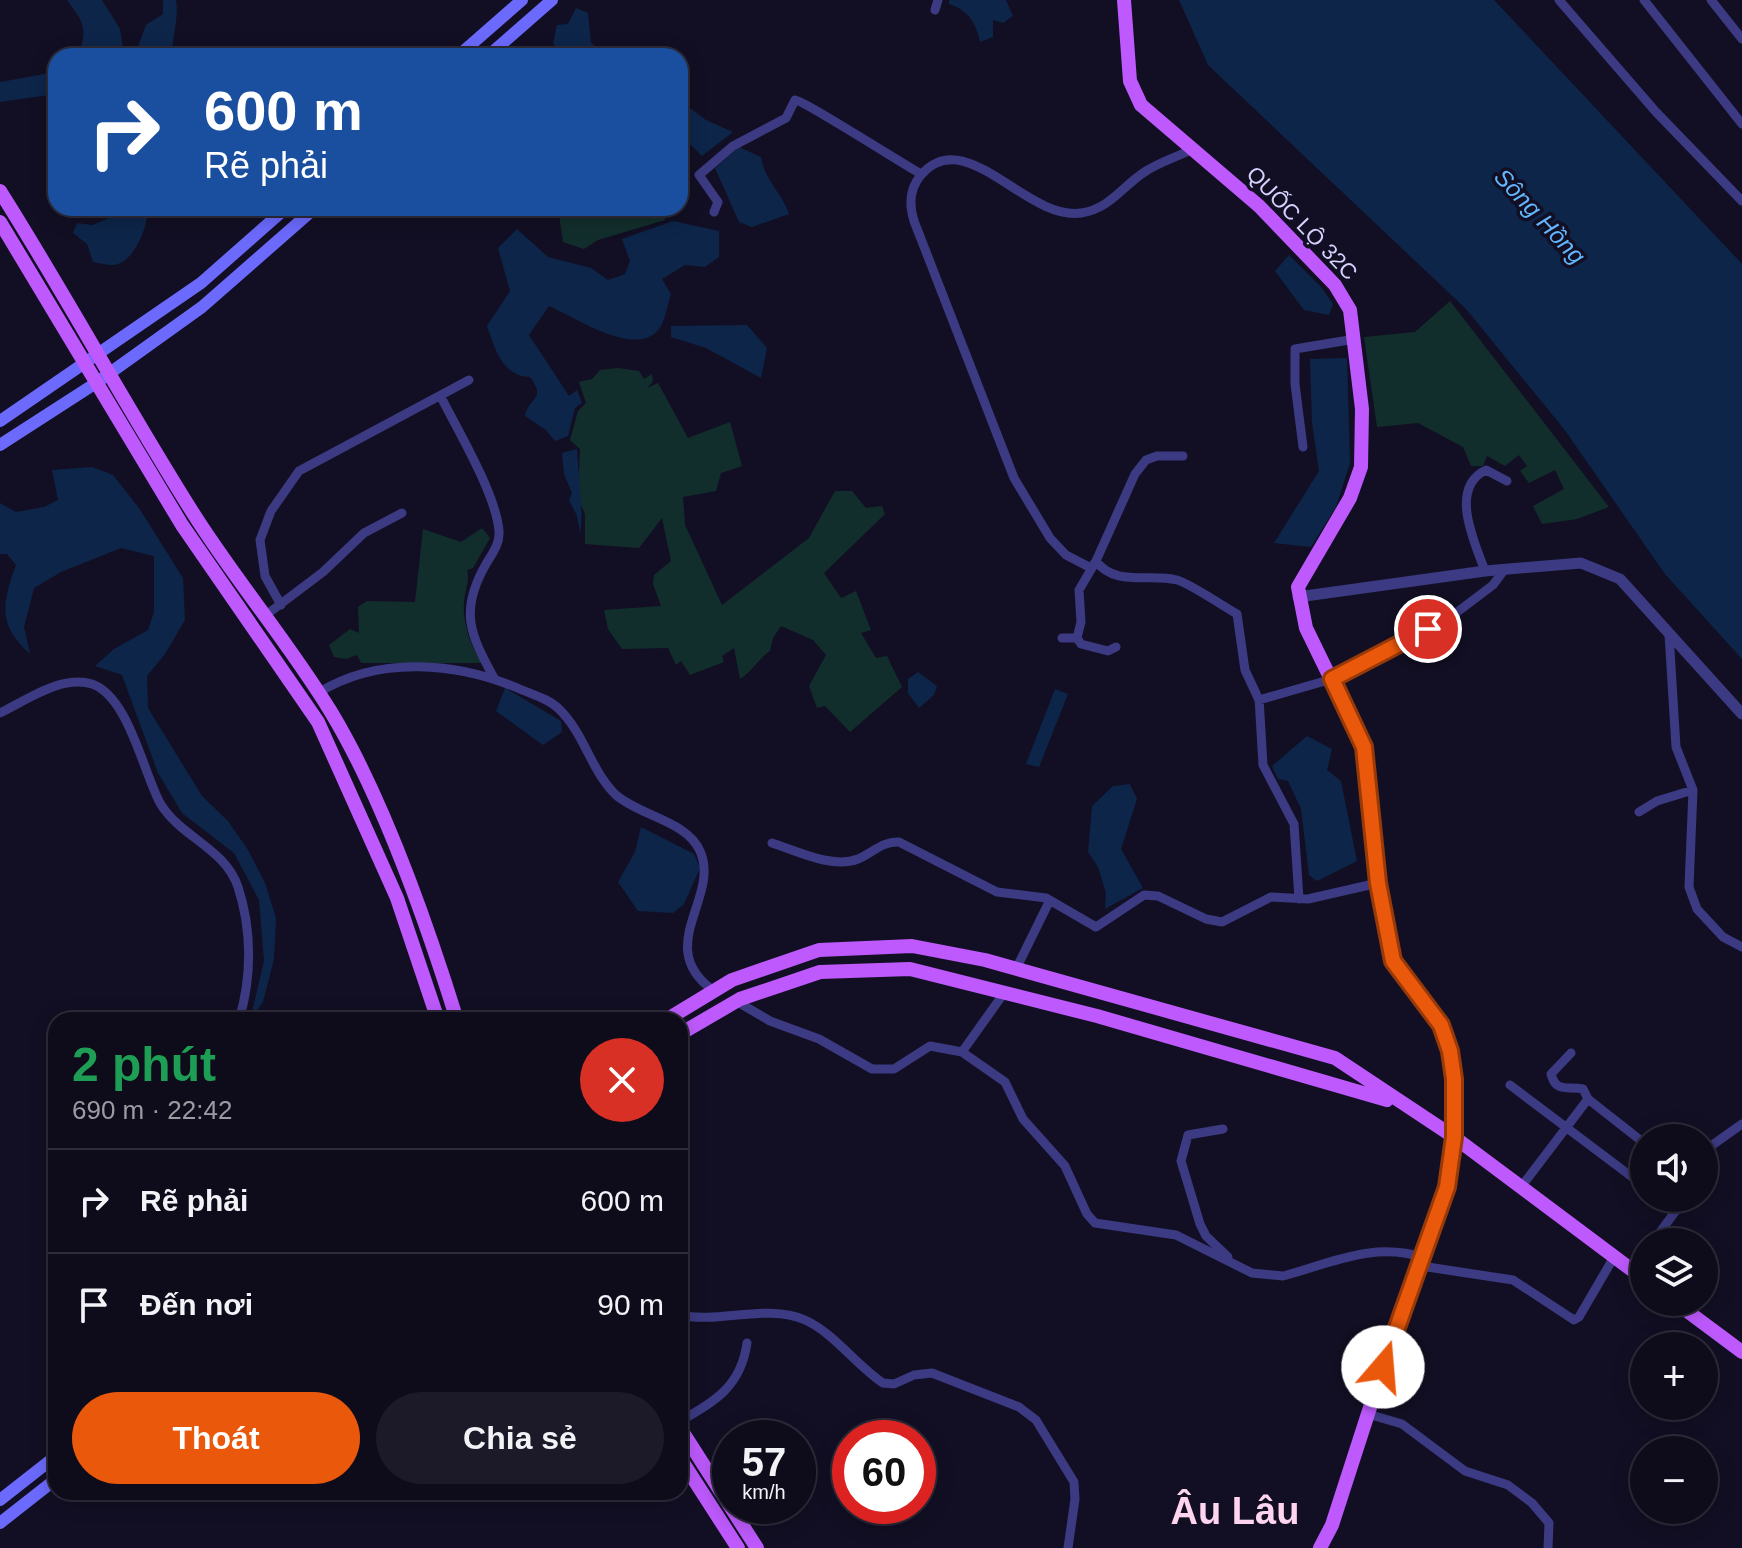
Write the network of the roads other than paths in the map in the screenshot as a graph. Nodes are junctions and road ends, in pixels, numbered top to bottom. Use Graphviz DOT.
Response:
graph roads {
  1 [pos="522,0"];
  2 [pos="552,0"];
  3 [pos="1124,0"];
  4 [pos="1559,0"];
  5 [pos="1644,0"];
  6 [pos="1711,0"];
  7 [pos="508,12"];
  8 [pos="518,29"];
  9 [pos="1742,39"];
  10 [pos="467,48"];
  11 [pos="497,48"];
  12 [pos="1742,124"];
  13 [pos="1193,149"];
  14 [pos="921,174"];
  15 [pos="0,191"];
  16 [pos="1742,201"];
  17 [pos="714,212"];
  18 [pos="277,216"];
  19 [pos="306,216"];
  20 [pos="0,222"];
  21 [pos="1355,339"];
  22 [pos="100,355"];
  23 [pos="87,364"];
  24 [pos="110,372"];
  25 [pos="469,380"];
  26 [pos="97,382"];
  27 [pos="441,397"];
  28 [pos="0,421"];
  29 [pos="0,445"];
  30 [pos="1303,447"];
  31 [pos="1183,456"];
  32 [pos="1507,481"];
  33 [pos="402,513"];
  34 [pos="1096,561"];
  35 [pos="1504,570"];
  36 [pos="1485,571"];
  37 [pos="1298,597"];
  38 [pos="281,605"];
  39 [pos="266,615"];
  40 [pos="1669,634"];
  41 [pos="1062,638"];
  42 [pos="1077,638"];
  43 [pos="1116,647"];
  44 [pos="494,678"];
  45 [pos="1332,679"];
  46 [pos="318,693"];
  47 [pos="1259,698"];
  48 [pos="0,713"];
  49 [pos="1742,714"];
  50 [pos="1693,790"];
  51 [pos="1639,812"];
  52 [pos="772,843"];
  53 [pos="1378,883"];
  54 [pos="1299,899"];
  55 [pos="1050,900"];
  56 [pos="1742,947"];
  57 [pos="1016,969"];
  58 [pos="714,991"];
  59 [pos="1004,993"];
  60 [pos="736,1001"];
  61 [pos="241,1012"];
  62 [pos="435,1012"];
  63 [pos="454,1012"];
  64 [pos="679,1012"];
  65 [pos="688,1029"];
  66 [pos="962,1052"];
  67 [pos="1571,1053"];
  68 [pos="1510,1085"];
  69 [pos="1588,1099"];
  70 [pos="1398,1103"];
  71 [pos="1742,1124"];
  72 [pos="1566,1128"];
  73 [pos="1223,1129"];
  74 [pos="1630,1132"];
  75 [pos="1454,1137"];
  76 [pos="1718,1141"];
  77 [pos="1630,1176"];
  78 [pos="1521,1187"];
  79 [pos="1614,1257"];
  80 [pos="1231,1261"];
  81 [pos="1423,1262"];
  82 [pos="1630,1269"];
  83 [pos="1694,1316"];
  84 [pos="688,1317"];
  85 [pos="747,1343"];
  86 [pos="1742,1352"];
  87 [pos="1368,1414"];
  88 [pos="688,1416"];
  89 [pos="688,1440"];
  90 [pos="48,1462"];
  91 [pos="688,1470"];
  92 [pos="712,1478"];
  93 [pos="48,1485"];
  94 [pos="0,1500"];
  95 [pos="0,1523"];
  96 [pos="742,1524"];
  97 [pos="738,1548"];
  98 [pos="757,1548"];
  99 [pos="1068,1548"];
  100 [pos="1320,1548"];
  101 [pos="1548,1548"];
  1 -- 7 [label="main road"];
  2 -- 8 [label="main road"];
  3 -- 13 [label="main road, QUỐC LỘ 32C"];
  4 -- 16 [label="street"];
  5 -- 12 [label="street"];
  6 -- 9 [label="street"];
  7 -- 8 [label="main road"];
  7 -- 10 [label="main road"];
  8 -- 11 [label="main road"];
  13 -- 14 [label="street"];
  13 -- 21 [label="main road, QUỐC LỘ 32C"];
  14 -- 17 [label="street"];
  14 -- 34 [label="street"];
  15 -- 22 [label="main road"];
  18 -- 22 [label="main road"];
  19 -- 24 [label="main road"];
  20 -- 23 [label="main road"];
  21 -- 30 [label="street"];
  21 -- 37 [label="main road, QUỐC LỘ 32C"];
  22 -- 23 [label="main road"];
  22 -- 24 [label="main road"];
  23 -- 26 [label="main road"];
  23 -- 28 [label="main road"];
  24 -- 26 [label="main road"];
  24 -- 39 [label="main road"];
  25 -- 27 [label="street"];
  26 -- 29 [label="main road"];
  26 -- 62 [label="main road"];
  27 -- 38 [label="street"];
  27 -- 44 [label="street"];
  31 -- 34 [label="street"];
  32 -- 36 [label="street"];
  33 -- 38 [label="street"];
  34 -- 42 [label="street"];
  34 -- 47 [label="street"];
  35 -- 36 [label="street"];
  35 -- 40 [label="street"];
  35 -- 45 [label="street"];
  36 -- 37 [label="street"];
  37 -- 45 [label="main road"];
  38 -- 39 [label="street"];
  39 -- 46 [label="main road"];
  40 -- 49 [label="street"];
  40 -- 50 [label="street"];
  41 -- 42 [label="street"];
  42 -- 43 [label="street"];
  44 -- 46 [label="street"];
  44 -- 58 [label="street"];
  45 -- 47 [label="street"];
  45 -- 53 [label="main road"];
  46 -- 63 [label="main road"];
  47 -- 54 [label="street"];
  48 -- 61 [label="street"];
  50 -- 51 [label="street"];
  50 -- 56 [label="street"];
  52 -- 55 [label="street"];
  53 -- 54 [label="street"];
  53 -- 75 [label="main road"];
  54 -- 55 [label="street"];
  55 -- 57 [label="street"];
  57 -- 58 [label="main road"];
  57 -- 70 [label="main road"];
  58 -- 64 [label="main road"];
  59 -- 60 [label="main road"];
  59 -- 66 [label="street"];
  59 -- 70 [label="main road"];
  60 -- 65 [label="main road"];
  60 -- 66 [label="street"];
  66 -- 80 [label="street"];
  67 -- 69 [label="street"];
  68 -- 72 [label="street"];
  69 -- 72 [label="street"];
  69 -- 74 [label="street"];
  70 -- 75 [label="main road"];
  71 -- 76 [label="street"];
  72 -- 77 [label="street"];
  72 -- 78 [label="street"];
  73 -- 80 [label="street"];
  75 -- 78 [label="main road"];
  75 -- 81 [label="main road"];
  78 -- 79 [label="main road"];
  79 -- 81 [label="street"];
  79 -- 82 [label="main road"];
  80 -- 81 [label="street"];
  81 -- 87 [label="main road"];
  83 -- 86 [label="main road"];
  84 -- 99 [label="street"];
  85 -- 88 [label="street"];
  87 -- 100 [label="main road"];
  87 -- 101 [label="street"];
  89 -- 92 [label="main road"];
  90 -- 94 [label="main road"];
  91 -- 97 [label="main road"];
  93 -- 95 [label="main road"];
  96 -- 98 [label="main road"];
}
